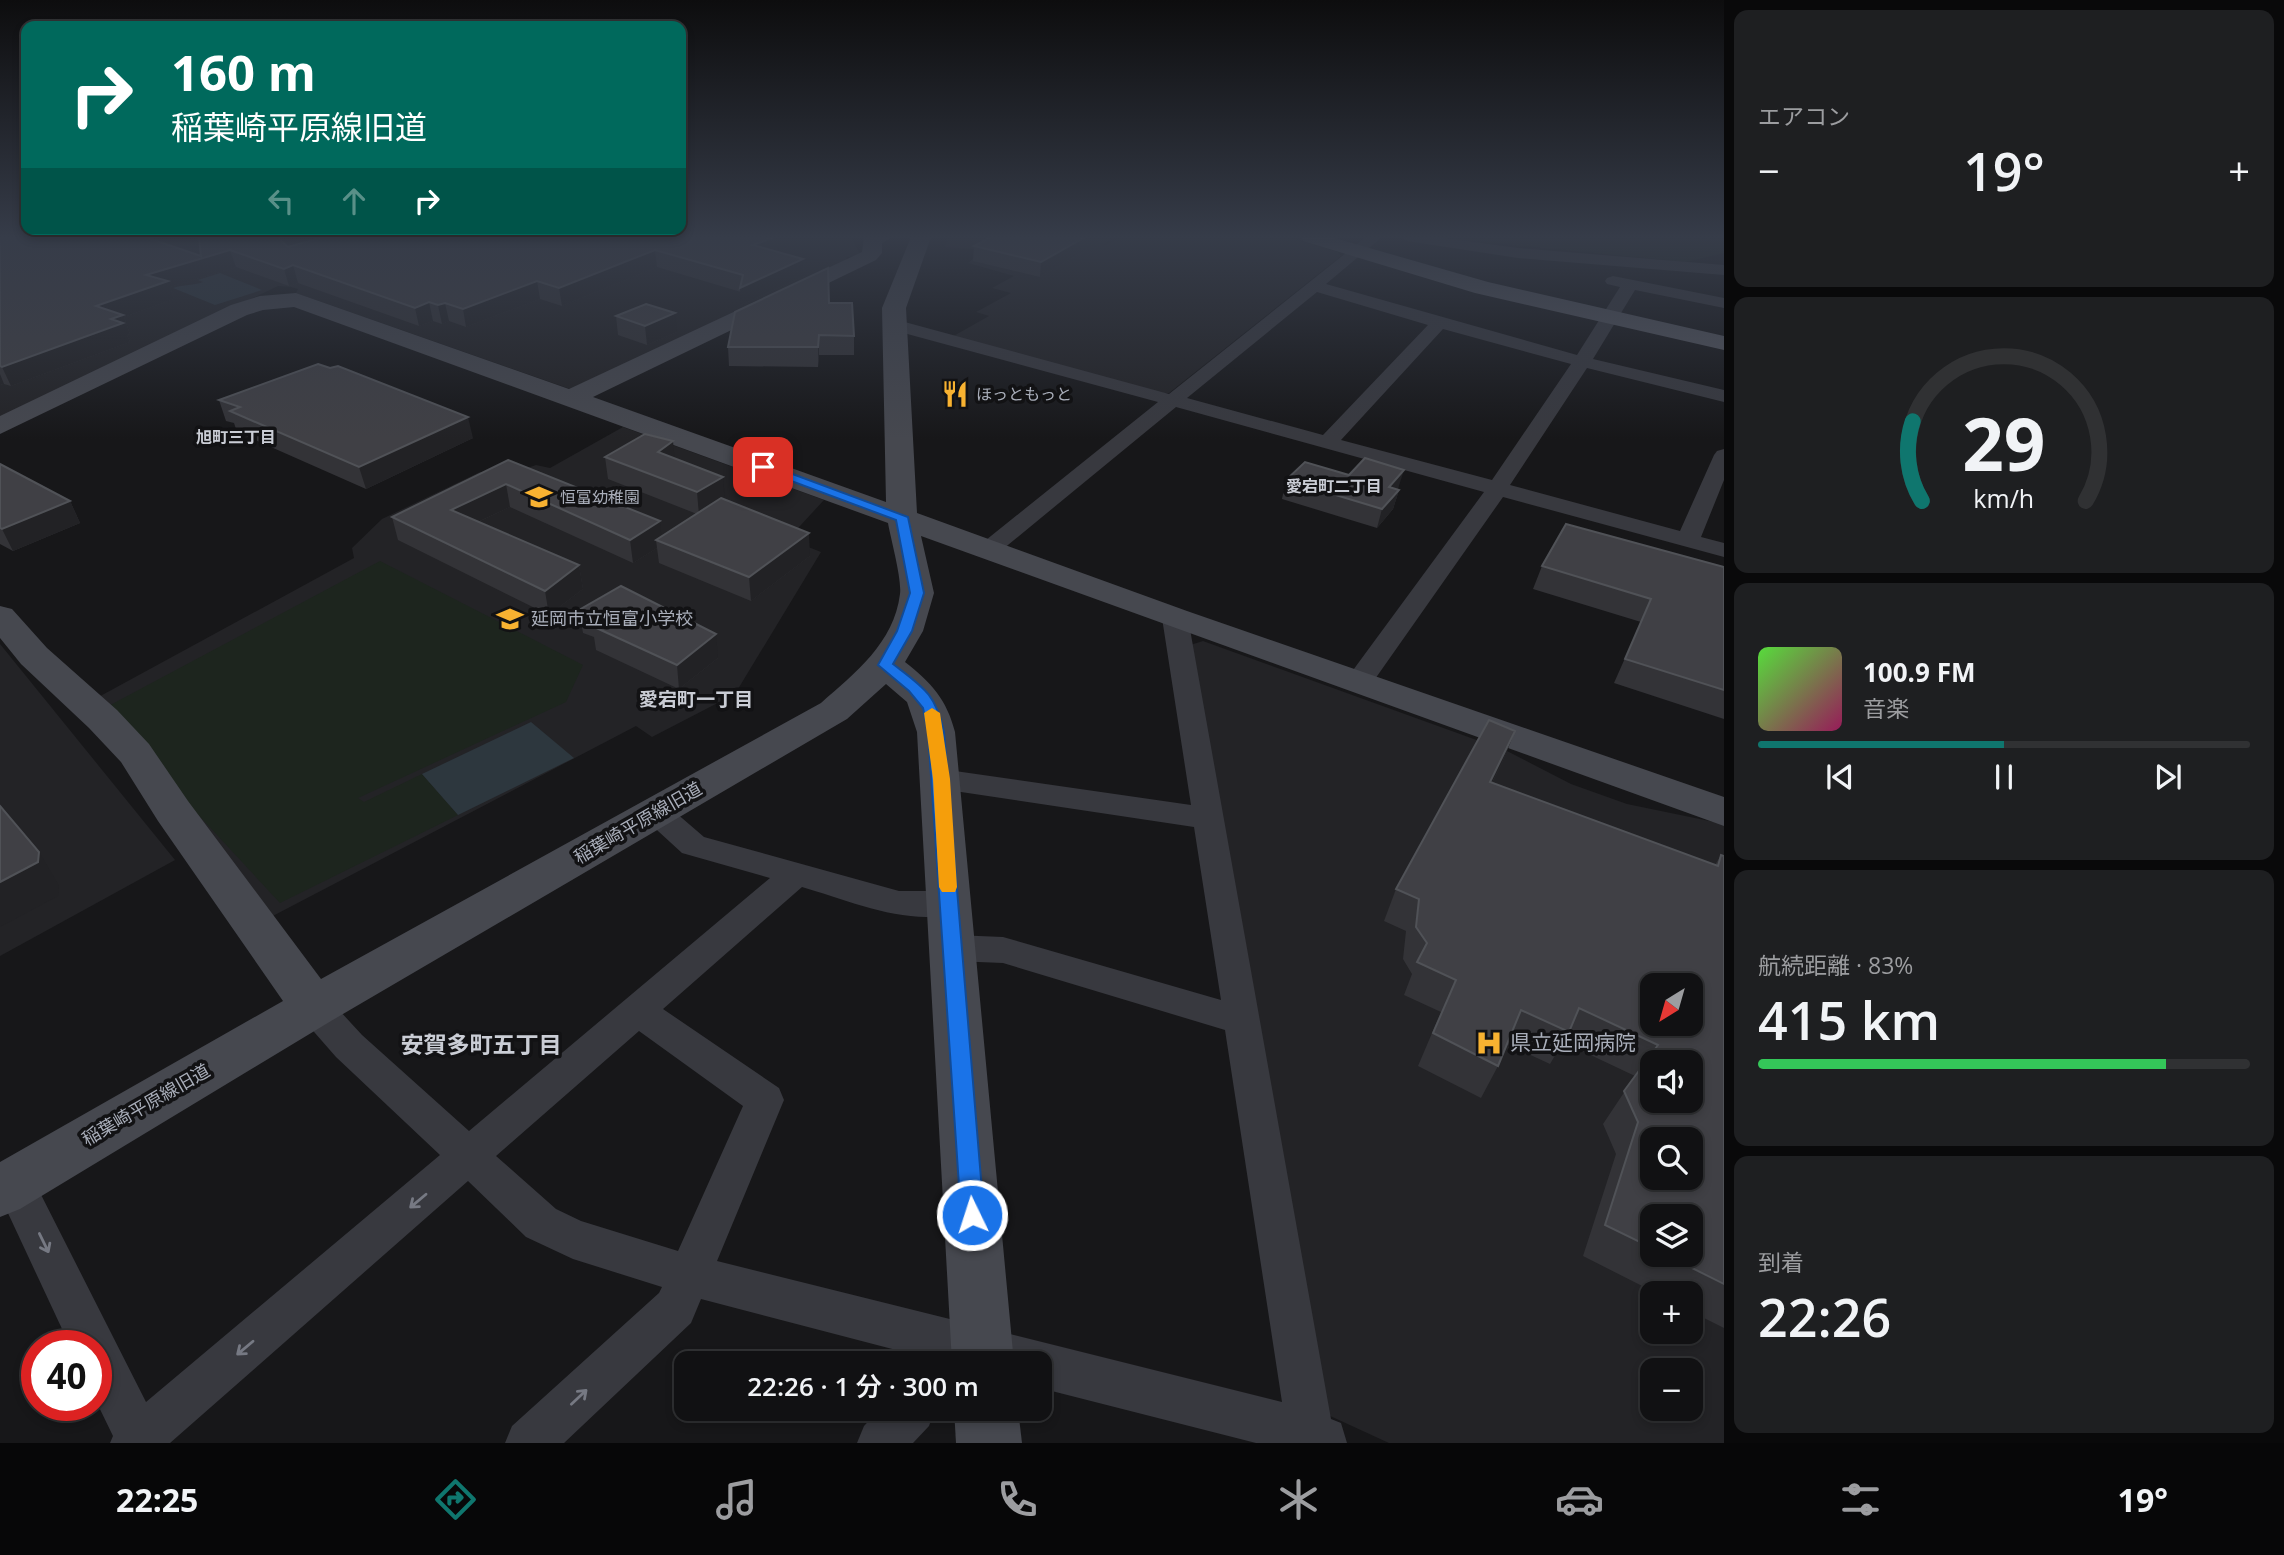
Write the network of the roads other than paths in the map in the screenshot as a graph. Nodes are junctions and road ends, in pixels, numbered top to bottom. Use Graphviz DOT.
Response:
graph roads {
  1 [pos="256,304"];
  2 [pos="310,304"];
  3 [pos="751,304"];
  4 [pos="895,304"];
  5 [pos="1291,304"];
  6 [pos="1372,304"];
  7 [pos="1549,304"];
  8 [pos="1618,304"];
  9 [pos="1609,319"];
  10 [pos="895,325"];
  11 [pos="1438,325"];
  12 [pos="1724,343"];
  13 [pos="1582,363"];
  14 [pos="1724,396"];
  15 [pos="570,398"];
  16 [pos="1174,399"];
  17 [pos="0,426"];
  18 [pos="1328,441"];
  19 [pos="1724,456"];
  20 [pos="1499,487"];
  21 [pos="902,517"];
  22 [pos="1688,540"];
  23 [pos="989,550"];
  24 [pos="1724,550"];
  25 [pos="0,617"];
  26 [pos="1175,618"];
  27 [pos="885,665"];
  28 [pos="1358,683"];
  29 [pos="941,779"];
  30 [pos="1724,811"];
  31 [pos="657,813"];
  32 [pos="1207,818"];
  33 [pos="796,874"];
  34 [pos="951,925"];
  35 [pos="314,1007"];
  36 [pos="638,1011"];
  37 [pos="1243,1021"];
  38 [pos="470,1156"];
  39 [pos="7,1186"];
  40 [pos="683,1291"];
  41 [pos="85,1330"];
  42 [pos="903,1351"];
  43 [pos="979,1351"];
  44 [pos="1052,1368"];
  45 [pos="112,1386"];
  46 [pos="901,1421"];
  47 [pos="986,1421"];
  48 [pos="1318,1440"];
  49 [pos="138,1442"];
  50 [pos="529,1443"];
  51 [pos="881,1443"];
  52 [pos="989,1443"];
  1 -- 17 [label="street"];
  2 -- 15 [label="street"];
  3 -- 15 [label="street"];
  4 -- 10 [label="street, 稲葉崎平原線旧道"];
  5 -- 16 [label="street"];
  6 -- 11 [label="street"];
  7 -- 9 [label="main road"];
  8 -- 9 [label="street"];
  9 -- 12 [label="main road"];
  9 -- 13 [label="street"];
  10 -- 16 [label="street"];
  10 -- 21 [label="street, 稲葉崎平原線旧道"];
  11 -- 13 [label="street"];
  11 -- 18 [label="street"];
  13 -- 14 [label="street"];
  13 -- 20 [label="street"];
  15 -- 21 [label="street"];
  16 -- 18 [label="street"];
  16 -- 23 [label="street"];
  18 -- 20 [label="street"];
  19 -- 22 [label="street"];
  20 -- 22 [label="street"];
  20 -- 28 [label="street"];
  21 -- 23 [label="street"];
  21 -- 27 [label="street, 稲葉崎平原線旧道"];
  22 -- 24 [label="street"];
  23 -- 26 [label="street"];
  25 -- 35 [label="street"];
  26 -- 28 [label="street"];
  26 -- 32 [label="street"];
  27 -- 29 [label="street"];
  27 -- 31 [label="street, 稲葉崎平原線旧道"];
  28 -- 30 [label="street"];
  29 -- 32 [label="street"];
  29 -- 34 [label="street"];
  31 -- 33 [label="street"];
  31 -- 35 [label="street, 稲葉崎平原線旧道"];
  32 -- 37 [label="street"];
  33 -- 34 [label="street"];
  33 -- 36 [label="street"];
  34 -- 37 [label="street"];
  34 -- 43 [label="street"];
  35 -- 38 [label="street"];
  35 -- 39 [label="street, 稲葉崎平原線旧道"];
  36 -- 38 [label="street"];
  36 -- 40 [label="street"];
  37 -- 48 [label="street"];
  38 -- 40 [label="street"];
  38 -- 49 [label="street, one-way"];
  39 -- 41 [label="street, one-way"];
  40 -- 42 [label="street"];
  50 -- 40 [label="street, one-way"];
  44 -- 48 [label="street"];
  45 -- 49 [label="street"];
  46 -- 51 [label="street"];
  47 -- 52 [label="street"];
}
